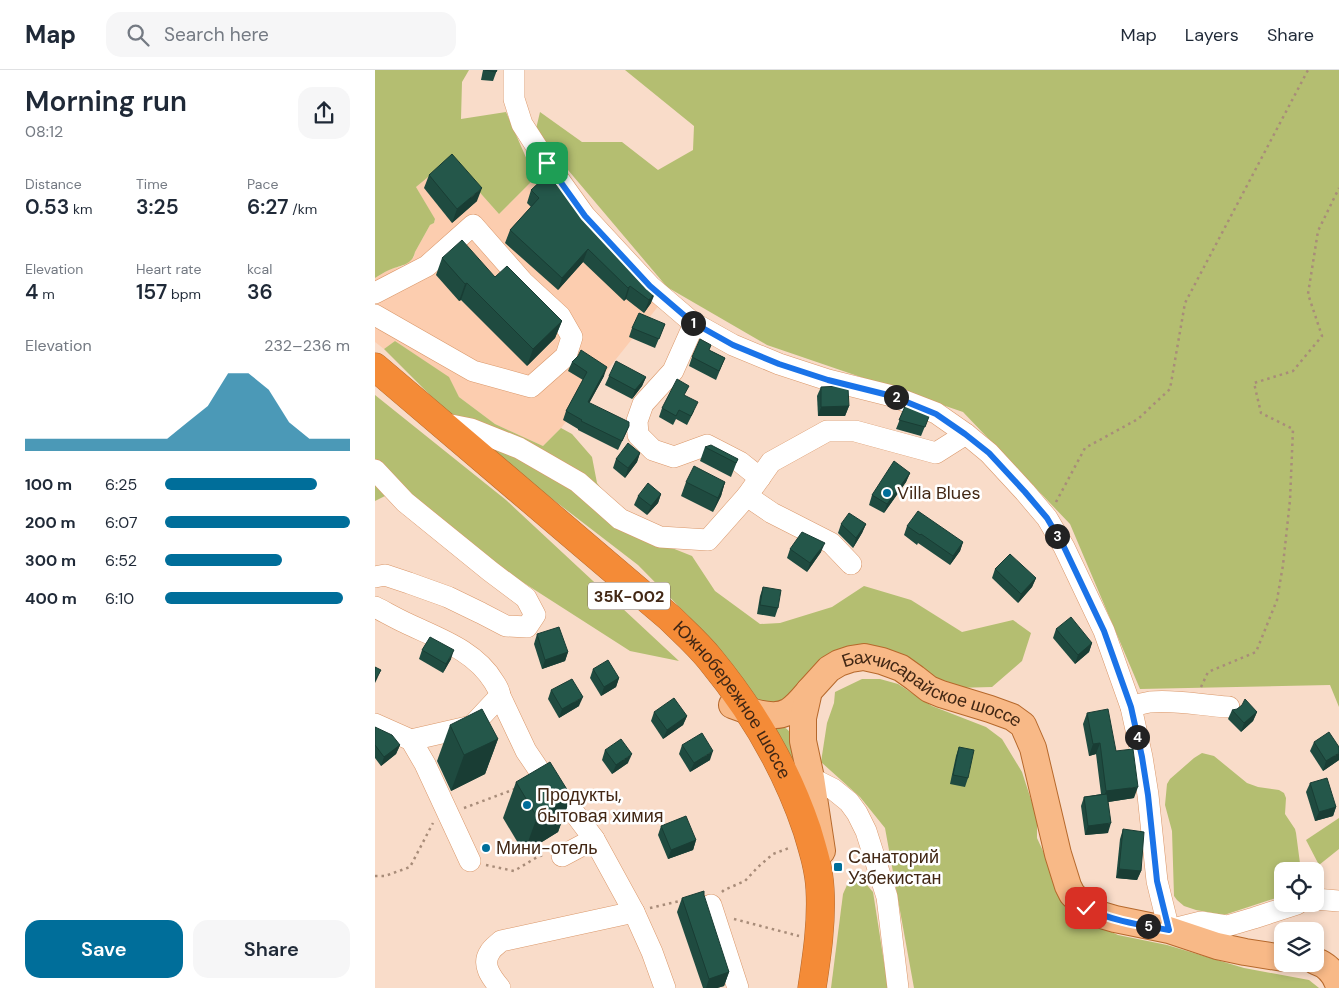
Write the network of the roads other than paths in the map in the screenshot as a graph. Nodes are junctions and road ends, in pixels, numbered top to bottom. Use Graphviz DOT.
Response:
graph roads {
  1 [pos="514,70"];
  2 [pos="375,293"];
  3 [pos="375,315"];
  4 [pos="694,324"];
  5 [pos="375,367"];
  6 [pos="375,384"];
  7 [pos="440,423"];
  8 [pos="965,434"];
  9 [pos="375,470"];
  10 [pos="760,478"];
  11 [pos="747,496"];
  12 [pos="851,564"];
  13 [pos="375,577"];
  14 [pos="375,607"];
  15 [pos="809,691"];
  16 [pos="500,696"];
  17 [pos="738,707"];
  18 [pos="1131,707"];
  19 [pos="1229,707"];
  20 [pos="375,724"];
  21 [pos="411,740"];
  22 [pos="809,770"];
  23 [pos="794,832"];
  24 [pos="594,839"];
  25 [pos="562,856"];
  26 [pos="470,861"];
  27 [pos="1324,900"];
  28 [pos="1339,901"];
  29 [pos="712,909"];
  30 [pos="634,912"];
  31 [pos="1274,912"];
  32 [pos="813,929"];
  33 [pos="1169,930"];
  34 [pos="1274,957"];
  35 [pos="1324,965"];
  36 [pos="1339,987"];
  37 [pos="500,988"];
  38 [pos="665,988"];
  39 [pos="738,988"];
  40 [pos="799,988"];
  41 [pos="812,988"];
  42 [pos="898,988"];
  1 -- 4 [label="street"];
  2 -- 3 [label="street"];
  4 -- 8 [label="street"];
  4 -- 10 [label="street"];
  5 -- 7 [label="highway, Южнобережное шоссе / 35К-002"];
  6 -- 17 [label="highway, Южнобережное шоссе / 35К-002"];
  7 -- 11 [label="street"];
  7 -- 17 [label="highway, Южнобережное шоссе / 35К-002"];
  8 -- 10 [label="street"];
  8 -- 18 [label="street"];
  9 -- 13 [label="street"];
  10 -- 11 [label="street"];
  11 -- 12 [label="street"];
  14 -- 16 [label="street"];
  15 -- 17 [label="main road"];
  15 -- 22 [label="main road, Бахчисарайское шоссе"];
  15 -- 33 [label="main road, Бахчисарайское шоссе"];
  16 -- 21 [label="street"];
  16 -- 24 [label="street"];
  17 -- 23 [label="highway, Южнобережное шоссе / 35К-002"];
  18 -- 19 [label="street"];
  18 -- 33 [label="street"];
  20 -- 21 [label="street"];
  21 -- 26 [label="street"];
  22 -- 23 [label="main road"];
  22 -- 32 [label="main road"];
  22 -- 42 [label="street"];
  23 -- 32 [label="highway, Южнобережное шоссе"];
  24 -- 25 [label="street"];
  24 -- 30 [label="street"];
  27 -- 28 [label="street"];
  29 -- 39 [label="street"];
  30 -- 37 [label="street"];
  30 -- 38 [label="street"];
  31 -- 33 [label="street"];
  32 -- 40 [label="highway, Южнобережное шоссе"];
  32 -- 41 [label="highway, Южнобережное шоссе"];
  33 -- 34 [label="main road, Бахчисарайское шоссе"];
  35 -- 36 [label="main road"];
}
